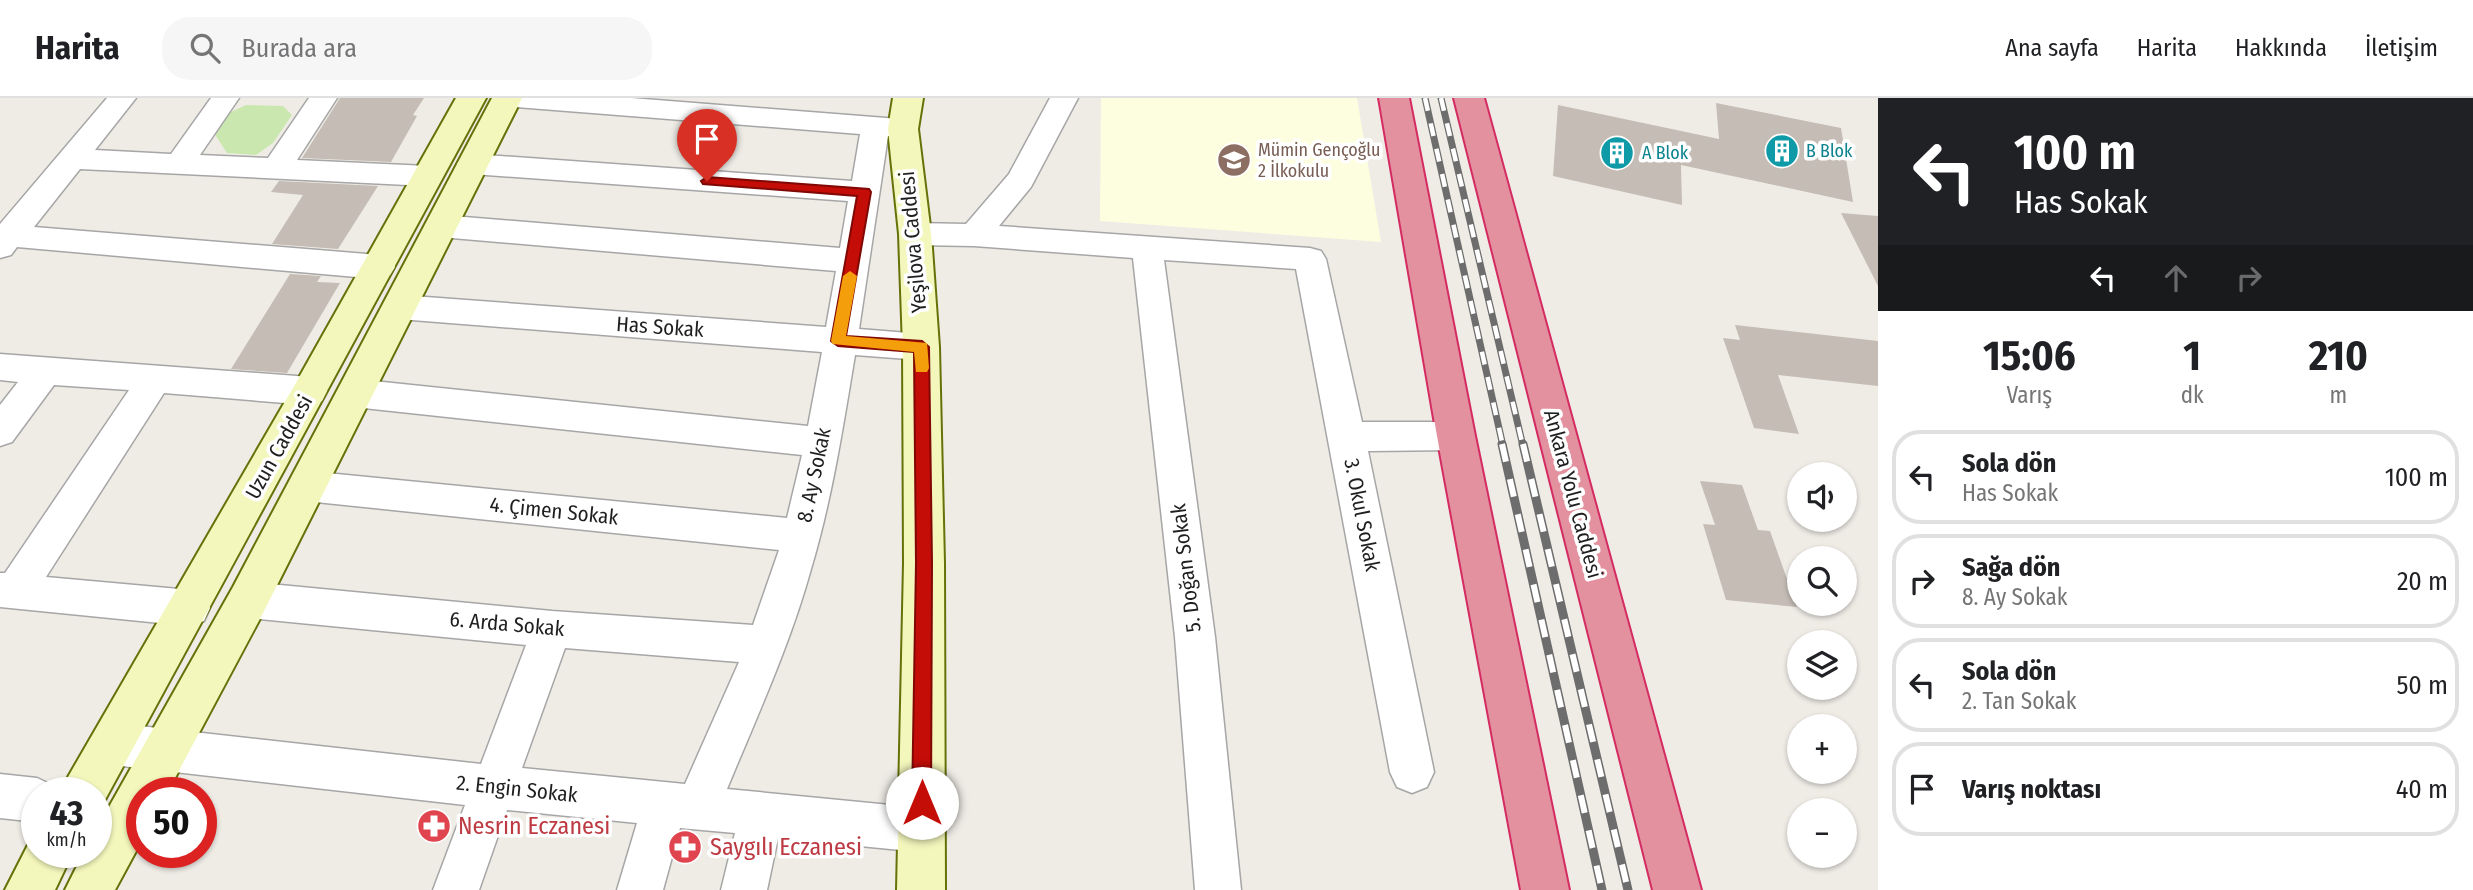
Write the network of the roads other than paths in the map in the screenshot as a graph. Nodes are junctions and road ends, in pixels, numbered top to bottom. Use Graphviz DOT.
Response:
graph roads {
  1 [pos="122,98"];
  2 [pos="225,98"];
  3 [pos="323,98"];
  4 [pos="471,98"];
  5 [pos="507,98"];
  6 [pos="516,98"];
  7 [pos="1063,98"];
  8 [pos="1394,98"];
  9 [pos="1469,98"];
  10 [pos="895,118"];
  11 [pos="73,159"];
  12 [pos="178,164"];
  13 [pos="472,164"];
  14 [pos="276,169"];
  15 [pos="428,176"];
  16 [pos="864,192"];
  17 [pos="440,226"];
  18 [pos="915,234"];
  19 [pos="974,235"];
  20 [pos="3,239"];
  21 [pos="1147,247"];
  22 [pos="853,261"];
  23 [pos="379,267"];
  24 [pos="399,307"];
  25 [pos="838,341"];
  26 [pos="922,347"];
  27 [pos="0,367"];
  28 [pos="46,370"];
  29 [pos="155,379"];
  30 [pos="310,391"];
  31 [pos="354,393"];
  32 [pos="0,432"];
  33 [pos="1347,436"];
  34 [pos="1456,436"];
  35 [pos="821,442"];
  36 [pos="306,486"];
  37 [pos="801,536"];
  38 [pos="8,591"];
  39 [pos="248,600"];
  40 [pos="190,608"];
  41 [pos="552,629"];
  42 [pos="766,645"];
  43 [pos="113,744"];
  44 [pos="164,750"];
  45 [pos="1412,772"];
  46 [pos="93,777"];
  47 [pos="145,777"];
  48 [pos="494,787"];
  49 [pos="0,796"];
  50 [pos="21,798"];
  51 [pos="681,805"];
  52 [pos="126,806"];
  53 [pos="762,813"];
  54 [pos="921,830"];
  55 [pos="41,868"];
  56 [pos="29,890"];
  57 [pos="89,890"];
  58 [pos="456,890"];
  59 [pos="640,890"];
  60 [pos="744,890"];
  61 [pos="921,890"];
  62 [pos="1218,890"];
  63 [pos="1545,890"];
  64 [pos="1677,890"];
  1 -- 11 [label="street"];
  2 -- 12 [label="street"];
  3 -- 14 [label="street"];
  4 -- 15 [label="main road, Uzun Caddesi"];
  5 -- 13 [label="main road, Uzun Caddesi"];
  6 -- 10 [label="street"];
  7 -- 19 [label="street"];
  8 -- 34 [label="highway"];
  9 -- 64 [label="highway, Ankara Yolu Caddesi"];
  10 -- 16 [label="street, 8. Ay Sokak"];
  10 -- 18 [label="main road, Yeşilova Caddesi"];
  11 -- 12 [label="street"];
  11 -- 20 [label="street"];
  12 -- 14 [label="street"];
  13 -- 16 [label="street"];
  13 -- 17 [label="main road, Uzun Caddesi"];
  14 -- 15 [label="street"];
  15 -- 23 [label="main road, Uzun Caddesi"];
  16 -- 22 [label="street, 8. Ay Sokak"];
  17 -- 22 [label="street"];
  17 -- 24 [label="main road, Uzun Caddesi"];
  18 -- 19 [label="street"];
  18 -- 26 [label="main road, Yeşilova Caddesi"];
  19 -- 21 [label="street"];
  20 -- 23 [label="street"];
  21 -- 33 [label="street, 3. Okul Sokak"];
  21 -- 62 [label="street, 5. Doğan Sokak"];
  22 -- 25 [label="street, 8. Ay Sokak"];
  23 -- 30 [label="main road, Uzun Caddesi"];
  24 -- 25 [label="street, Has Sokak"];
  24 -- 31 [label="main road, Uzun Caddesi"];
  25 -- 26 [label="street, Has Sokak"];
  25 -- 35 [label="street, 8. Ay Sokak"];
  26 -- 54 [label="main road, Yeşilova Caddesi"];
  27 -- 28 [label="street"];
  28 -- 29 [label="street"];
  28 -- 32 [label="street"];
  29 -- 30 [label="street"];
  29 -- 38 [label="street"];
  30 -- 40 [label="main road, Uzun Caddesi"];
  31 -- 35 [label="street"];
  31 -- 36 [label="main road, Uzun Caddesi"];
  33 -- 34 [label="street"];
  33 -- 45 [label="street, 3. Okul Sokak"];
  34 -- 63 [label="highway"];
  35 -- 37 [label="street, 8. Ay Sokak"];
  36 -- 37 [label="street, 4. Çimen Sokak"];
  36 -- 39 [label="main road, Uzun Caddesi"];
  37 -- 42 [label="street, 8. Ay Sokak"];
  38 -- 40 [label="street"];
  39 -- 41 [label="street, 6. Arda Sokak"];
  39 -- 44 [label="main road, Uzun Caddesi"];
  40 -- 43 [label="main road, Uzun Caddesi"];
  41 -- 42 [label="street, 6. Arda Sokak"];
  41 -- 48 [label="street"];
  42 -- 51 [label="street, 8. Ay Sokak"];
  43 -- 44 [label="street, 2. Engin Sokak"];
  43 -- 46 [label="main road, Uzun Caddesi"];
  44 -- 47 [label="main road, Uzun Caddesi"];
  44 -- 48 [label="street, 2. Engin Sokak"];
  48 -- 51 [label="street, 2. Engin Sokak"];
  48 -- 58 [label="street"];
  49 -- 50 [label="street"];
  51 -- 53 [label="street, 2. Engin Sokak"];
  51 -- 59 [label="street, 8. Ay Sokak"];
  52 -- 57 [label="main road, Uzun Caddesi"];
  53 -- 54 [label="street, 2. Engin Sokak"];
  53 -- 60 [label="street"];
  54 -- 61 [label="main road, Yeşilova Caddesi"];
  55 -- 56 [label="main road"];
}
